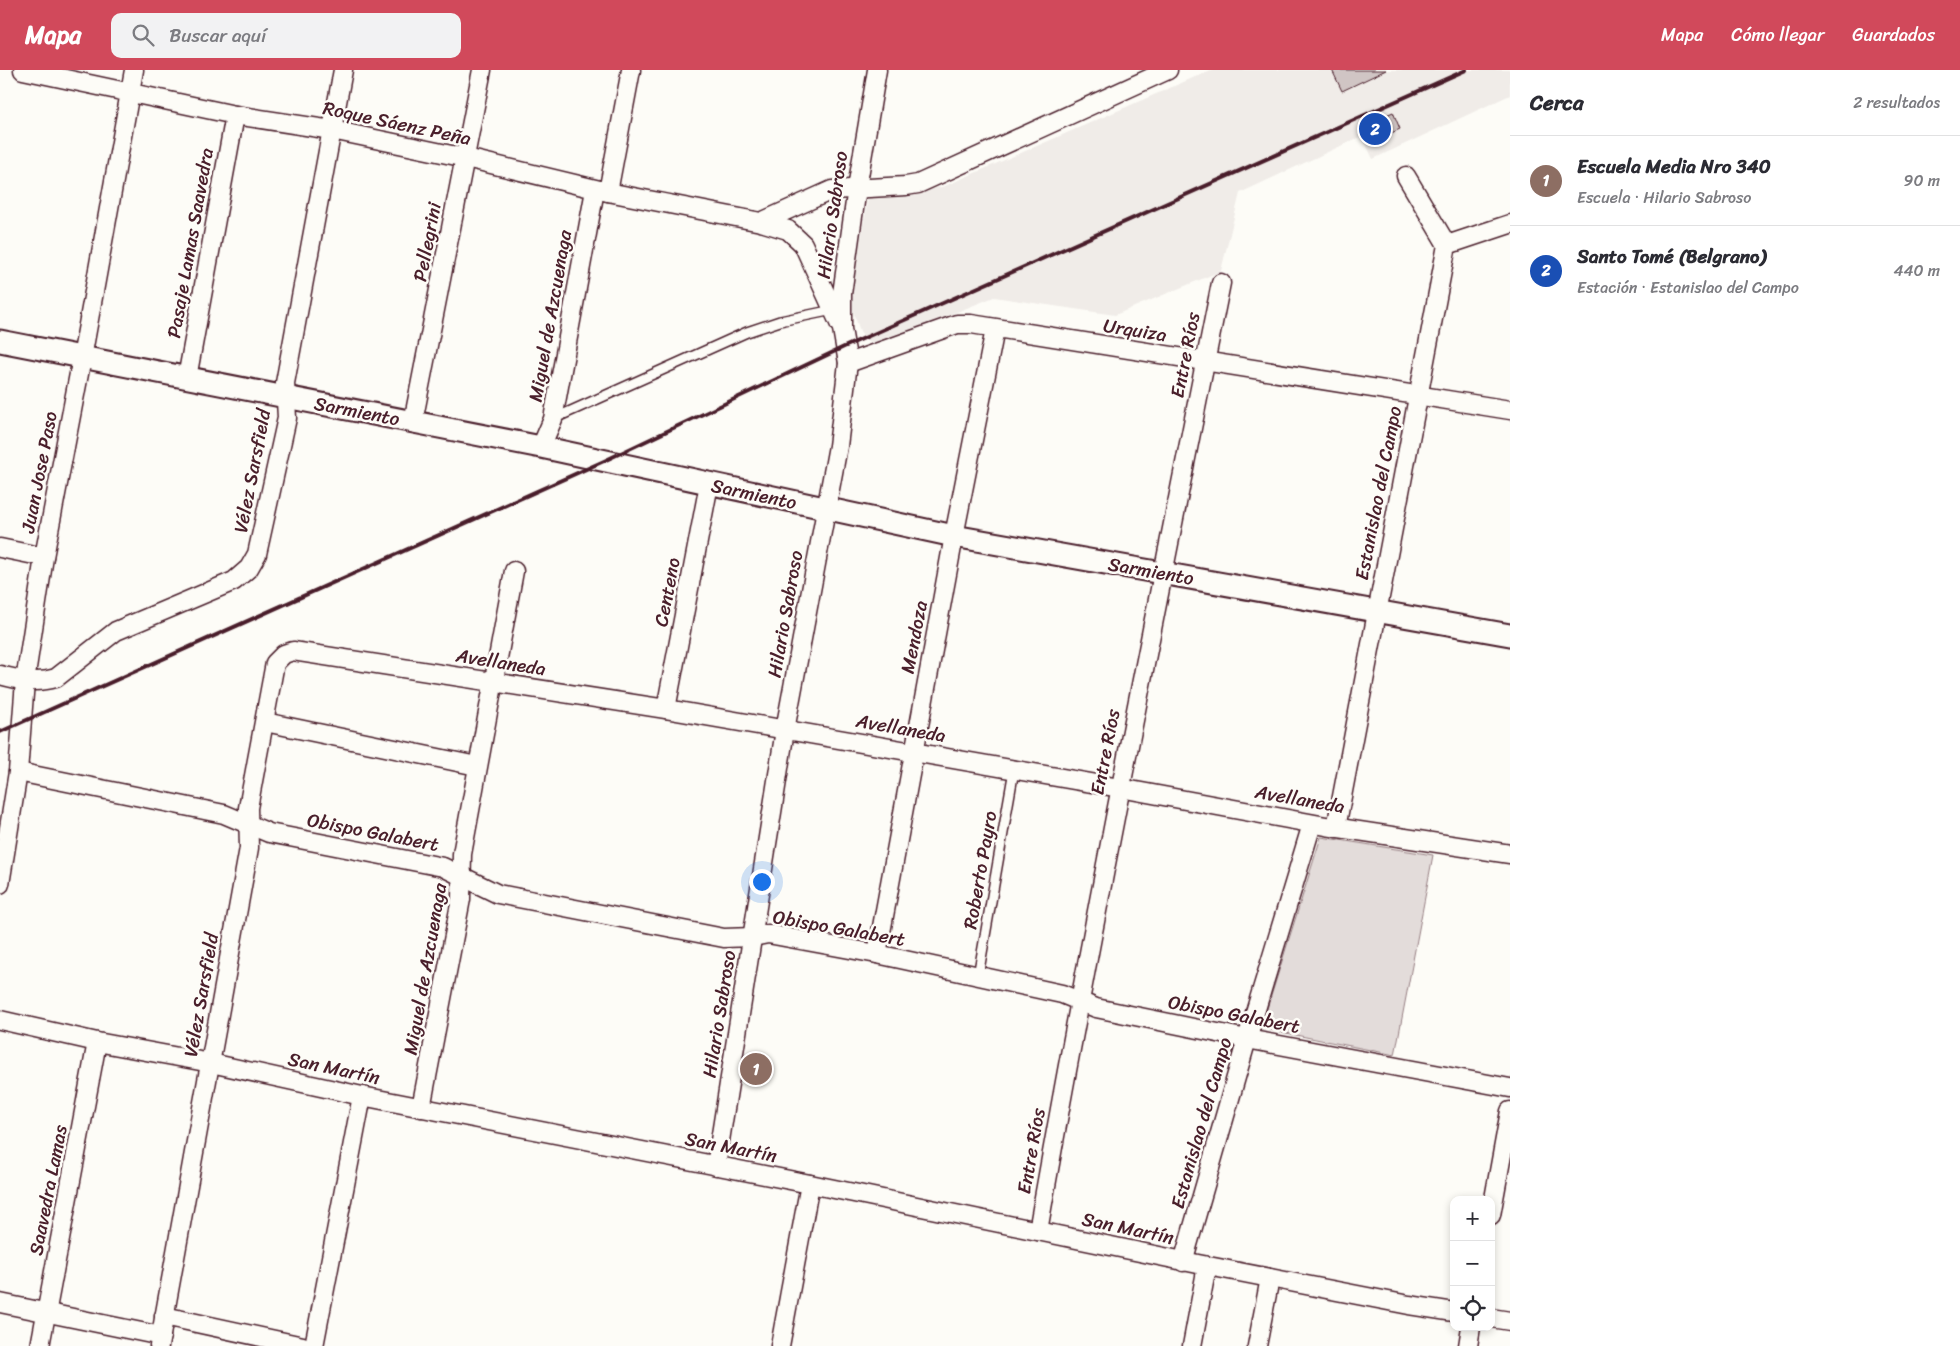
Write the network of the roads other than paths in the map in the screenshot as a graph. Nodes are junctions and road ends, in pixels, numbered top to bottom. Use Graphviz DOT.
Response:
graph roads {
  1 [pos="23,70"];
  2 [pos="134,70"];
  3 [pos="344,70"];
  4 [pos="482,70"];
  5 [pos="631,70"];
  6 [pos="877,70"];
  7 [pos="1168,70"];
  8 [pos="129,93"];
  9 [pos="235,115"];
  10 [pos="332,130"];
  11 [pos="466,158"];
  12 [pos="1406,176"];
  13 [pos="856,188"];
  14 [pos="601,191"];
  15 [pos="762,222"];
  16 [pos="1510,224"];
  17 [pos="1447,245"];
  18 [pos="1221,283"];
  19 [pos="833,310"];
  20 [pos="842,329"];
  21 [pos="995,329"];
  22 [pos="0,341"];
  23 [pos="82,358"];
  24 [pos="1205,362"];
  25 [pos="848,364"];
  26 [pos="187,378"];
  27 [pos="1419,395"];
  28 [pos="286,397"];
  29 [pos="1510,410"];
  30 [pos="553,419"];
  31 [pos="413,422"];
  32 [pos="541,447"];
  33 [pos="709,484"];
  34 [pos="826,510"];
  35 [pos="954,536"];
  36 [pos="0,548"];
  37 [pos="44,558"];
  38 [pos="514,571"];
  39 [pos="1163,573"];
  40 [pos="1378,612"];
  41 [pos="1510,635"];
  42 [pos="284,654"];
  43 [pos="0,675"];
  44 [pos="26,681"];
  45 [pos="493,683"];
  46 [pos="666,709"];
  47 [pos="265,722"];
  48 [pos="785,730"];
  49 [pos="914,752"];
  50 [pos="477,766"];
  51 [pos="1014,770"];
  52 [pos="18,772"];
  53 [pos="1120,788"];
  54 [pos="1312,824"];
  55 [pos="249,826"];
  56 [pos="1336,828"];
  57 [pos="1510,854"];
  58 [pos="462,878"];
  59 [pos="0,884"];
  60 [pos="753,937"];
  61 [pos="877,954"];
  62 [pos="978,976"];
  63 [pos="1079,1000"];
  64 [pos="0,1020"];
  65 [pos="1247,1039"];
  66 [pos="98,1042"];
  67 [pos="211,1063"];
  68 [pos="1510,1088"];
  69 [pos="362,1096"];
  70 [pos="422,1108"];
  71 [pos="1510,1111"];
  72 [pos="716,1166"];
  73 [pos="810,1184"];
  74 [pos="1494,1196"];
  75 [pos="1038,1231"];
  76 [pos="1183,1262"];
  77 [pos="1207,1266"];
  78 [pos="1270,1278"];
  79 [pos="0,1302"];
  80 [pos="1450,1311"];
  81 [pos="46,1312"];
  82 [pos="164,1316"];
  83 [pos="1495,1319"];
  84 [pos="1510,1321"];
  85 [pos="1470,1331"];
  86 [pos="160,1341"];
  87 [pos="40,1346"];
  88 [pos="303,1346"];
  89 [pos="314,1346"];
  90 [pos="780,1346"];
  91 [pos="1192,1346"];
  92 [pos="1257,1346"];
  93 [pos="1468,1346"];
  1 -- 8 [label="street, Roque Sáenz Peña"];
  2 -- 8 [label="street, Juan Jose Paso"];
  3 -- 10 [label="street, Vélez Sarsfield"];
  4 -- 11 [label="street, Pellegrini"];
  5 -- 14 [label="street, Miguel de Azcuenaga"];
  6 -- 13 [label="street, Hilario Sabroso"];
  7 -- 13 [label="street"];
  8 -- 9 [label="street, Roque Sáenz Peña"];
  8 -- 23 [label="street, Juan Jose Paso"];
  9 -- 10 [label="street, Roque Sáenz Peña"];
  9 -- 26 [label="street, Pasaje Lamas Saavedra"];
  10 -- 11 [label="street, Roque Sáenz Peña"];
  10 -- 28 [label="street, Vélez Sarsfield"];
  11 -- 14 [label="street, Roque Sáenz Peña"];
  11 -- 31 [label="street, Pellegrini"];
  12 -- 17 [label="street"];
  13 -- 15 [label="street"];
  13 -- 20 [label="street, Hilario Sabroso"];
  14 -- 15 [label="street, Roque Sáenz Peña"];
  14 -- 30 [label="street, Miguel de Azcuenaga"];
  15 -- 19 [label="street, Roque Sáenz Peña"];
  16 -- 17 [label="street"];
  17 -- 27 [label="street, Estanislao del Campo"];
  18 -- 24 [label="street, Entre Ríos"];
  19 -- 20 [label="street, Roque Sáenz Peña"];
  19 -- 30 [label="lane"];
  20 -- 25 [label="street, Hilario Sabroso"];
  21 -- 24 [label="street, Urquiza"];
  21 -- 25 [label="street, Urquiza"];
  21 -- 35 [label="street, Mendoza"];
  22 -- 23 [label="street, Sarmiento"];
  23 -- 26 [label="street, Sarmiento"];
  23 -- 37 [label="street, Juan Jose Paso"];
  24 -- 27 [label="street, Urquiza"];
  24 -- 39 [label="street, Entre Ríos"];
  25 -- 34 [label="street, Hilario Sabroso"];
  26 -- 28 [label="street, Sarmiento"];
  27 -- 29 [label="street, Urquiza"];
  27 -- 40 [label="street, Estanislao del Campo"];
  28 -- 31 [label="street, Sarmiento"];
  28 -- 44 [label="street, Vélez Sarsfield"];
  30 -- 32 [label="street, Miguel de Azcuenaga"];
  31 -- 32 [label="street, Sarmiento"];
  32 -- 33 [label="street, Sarmiento"];
  33 -- 34 [label="street, Sarmiento"];
  33 -- 46 [label="street, Centeno"];
  34 -- 35 [label="street, Sarmiento"];
  34 -- 48 [label="street, Hilario Sabroso"];
  35 -- 39 [label="street, Sarmiento"];
  35 -- 49 [label="street, Mendoza"];
  36 -- 37 [label="street"];
  37 -- 44 [label="street, Juan Jose Paso"];
  38 -- 45 [label="street, Miguel de Azcuenaga"];
  39 -- 40 [label="street, Sarmiento"];
  39 -- 53 [label="street, Entre Ríos"];
  40 -- 41 [label="street, Sarmiento"];
  40 -- 56 [label="street, Estanislao del Campo"];
  42 -- 45 [label="street, Avellaneda"];
  42 -- 47 [label="street, Vélez Sarsfield"];
  43 -- 44 [label="street, Vélez Sarsfield"];
  44 -- 52 [label="street, Juan Jose Paso"];
  45 -- 46 [label="street, Avellaneda"];
  45 -- 50 [label="street, Miguel de Azcuenaga"];
  46 -- 48 [label="street, Avellaneda"];
  47 -- 50 [label="street"];
  47 -- 55 [label="street, Vélez Sarsfield"];
  48 -- 49 [label="street, Avellaneda"];
  48 -- 60 [label="street, Hilario Sabroso"];
  49 -- 51 [label="street, Avellaneda"];
  49 -- 61 [label="street, Mendoza"];
  50 -- 58 [label="street, Miguel de Azcuenaga"];
  51 -- 53 [label="street, Avellaneda"];
  51 -- 62 [label="lane, Roberto Payro"];
  52 -- 55 [label="street, Obispo Galabert"];
  52 -- 59 [label="street, Juan Jose Paso"];
  53 -- 54 [label="street, Avellaneda"];
  53 -- 63 [label="street, Entre Ríos"];
  54 -- 56 [label="street, Avellaneda"];
  54 -- 65 [label="street, Estanislao del Campo"];
  55 -- 58 [label="street, Obispo Galabert"];
  55 -- 67 [label="street, Vélez Sarsfield"];
  56 -- 57 [label="street, Avellaneda"];
  58 -- 60 [label="street, Obispo Galabert"];
  58 -- 70 [label="street, Miguel de Azcuenaga"];
  60 -- 61 [label="street, Obispo Galabert"];
  60 -- 72 [label="street, Hilario Sabroso"];
  61 -- 62 [label="street, Obispo Galabert"];
  62 -- 63 [label="street, Obispo Galabert"];
  63 -- 65 [label="street, Obispo Galabert"];
  63 -- 75 [label="street, Entre Ríos"];
  64 -- 66 [label="street, San Martín"];
  65 -- 68 [label="street, Obispo Galabert"];
  65 -- 76 [label="street, Estanislao del Campo"];
  66 -- 67 [label="street, San Martín"];
  66 -- 81 [label="street, Saavedra Lamas"];
  67 -- 69 [label="street, San Martín"];
  67 -- 82 [label="street, Vélez Sarsfield"];
  69 -- 70 [label="street, San Martín"];
  69 -- 89 [label="street"];
  70 -- 72 [label="street, San Martín"];
  71 -- 74 [label="street"];
  72 -- 73 [label="street, San Martín"];
  73 -- 75 [label="street, San Martín"];
  73 -- 90 [label="street"];
  75 -- 76 [label="street, San Martín"];
  76 -- 77 [label="street, San Martín"];
  77 -- 78 [label="street, San Martín"];
  77 -- 91 [label="street"];
  78 -- 80 [label="street, San Martín"];
  78 -- 92 [label="street"];
  79 -- 81 [label="street"];
  81 -- 86 [label="street"];
  81 -- 87 [label="street, Saavedra Lamas"];
  82 -- 86 [label="street, Vélez Sarsfield"];
  82 -- 88 [label="street"];
  83 -- 84 [label="street"];
  85 -- 93 [label="street"];
}
